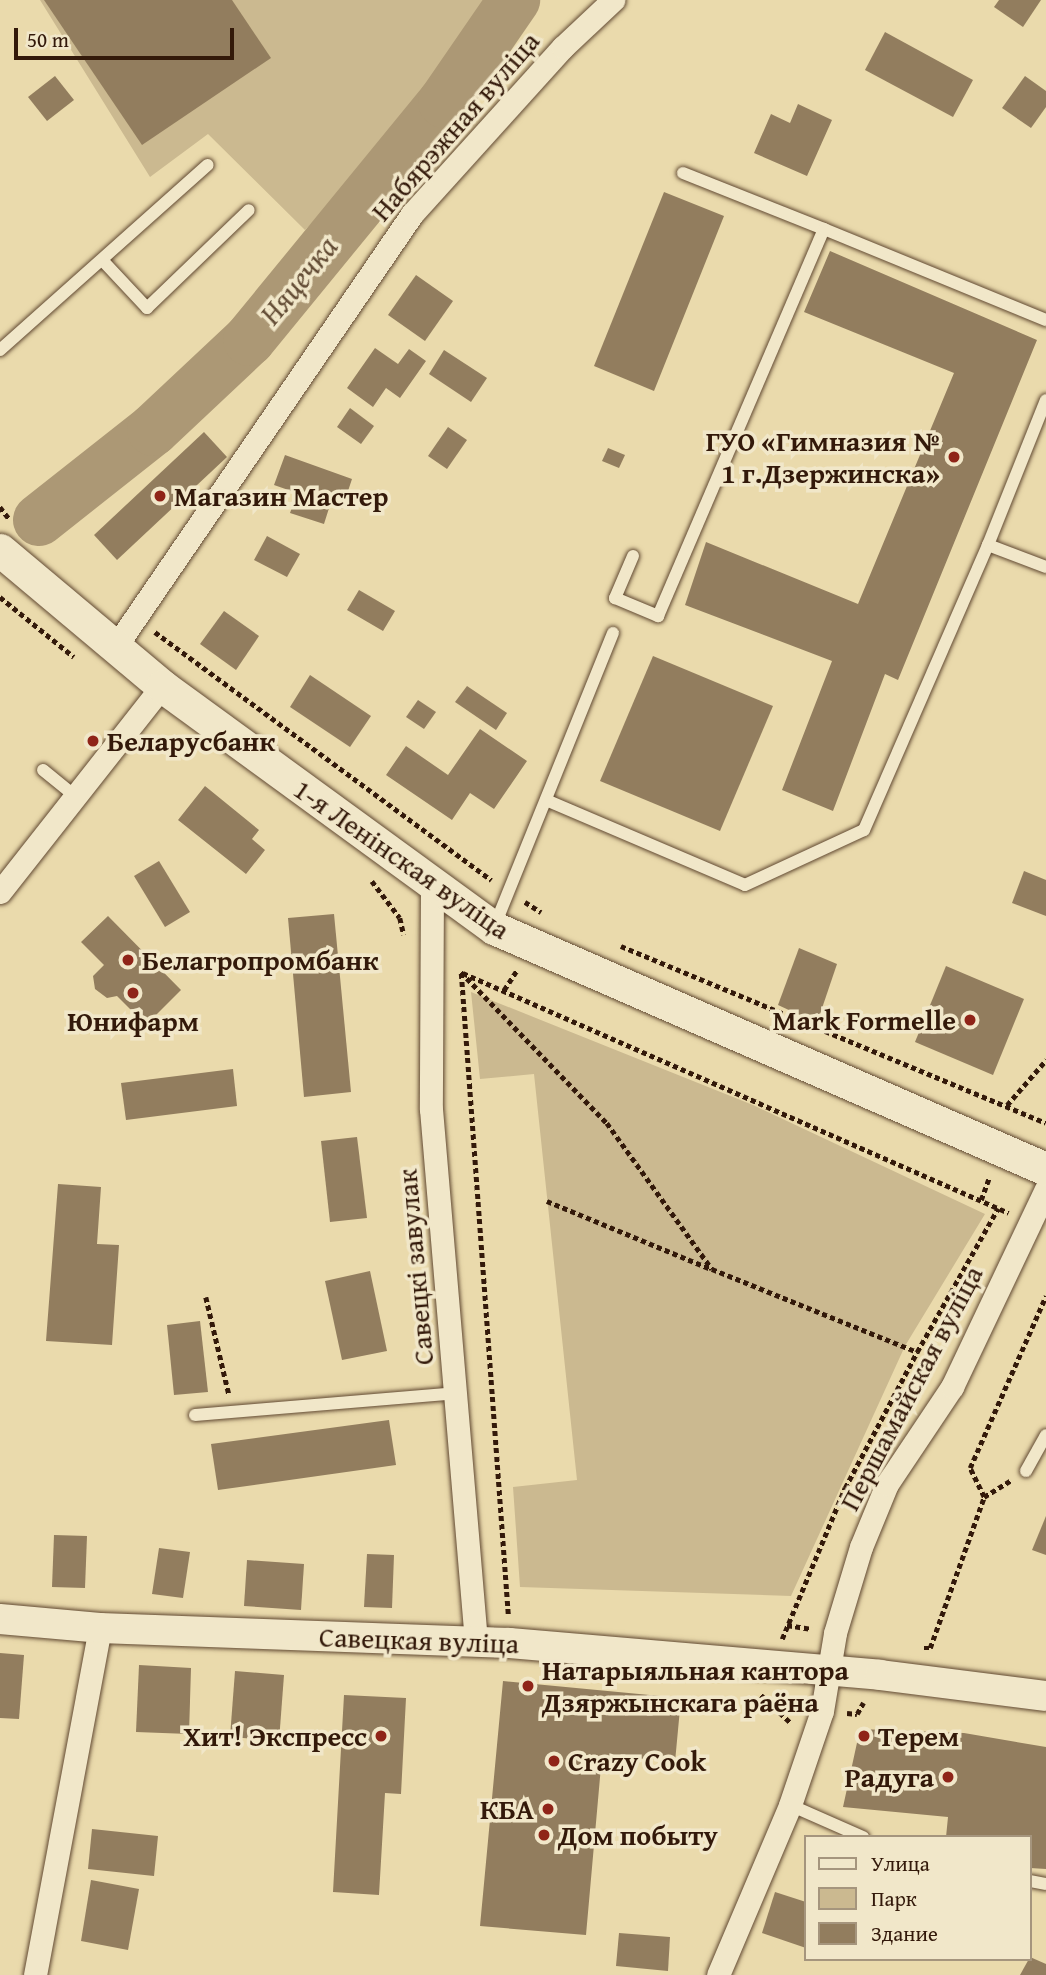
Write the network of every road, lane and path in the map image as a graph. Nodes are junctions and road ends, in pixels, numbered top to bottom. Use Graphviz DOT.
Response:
graph roads {
  1 [pos="613,0"];
  2 [pos="208,165"];
  3 [pos="683,173"];
  4 [pos="249,210"];
  5 [pos="824,229"];
  6 [pos="104,262"];
  7 [pos="1046,320"];
  8 [pos="0,350"];
  9 [pos="1046,400"];
  10 [pos="0,507"];
  11 [pos="9,539"];
  12 [pos="988,545"];
  13 [pos="633,556"];
  14 [pos="1046,567"];
  15 [pos="0,597"];
  16 [pos="613,633"];
  17 [pos="125,634"];
  18 [pos="81,662"];
  19 [pos="162,686"];
  20 [pos="43,770"];
  21 [pos="75,796"];
  22 [pos="546,800"];
  23 [pos="363,874"];
  24 [pos="432,888"];
  25 [pos="0,892"];
  26 [pos="508,893"];
  27 [pos="551,917"];
  28 [pos="494,928"];
  29 [pos="433,965"];
  30 [pos="461,972"];
  31 [pos="1046,1060"];
  32 [pos="1007,1105"];
  33 [pos="1046,1169"];
  34 [pos="1046,1189"];
  35 [pos="547,1201"];
  36 [pos="999,1208"];
  37 [pos="1033,1222"];
  38 [pos="712,1269"];
  39 [pos="1046,1296"];
  40 [pos="206,1297"];
  41 [pos="455,1393"];
  42 [pos="233,1412"];
  43 [pos="195,1415"];
  44 [pos="1046,1436"];
  45 [pos="1026,1471"];
  46 [pos="984,1497"];
  47 [pos="0,1619"];
  48 [pos="100,1628"];
  49 [pos="475,1641"];
  50 [pos="510,1643"];
  51 [pos="917,1648"];
  52 [pos="827,1672"];
  53 [pos="747,1693"];
  54 [pos="760,1695"];
  55 [pos="1046,1696"];
  56 [pos="790,1805"];
  57 [pos="858,1835"];
  58 [pos="35,1975"];
  59 [pos="718,1975"];
  1 -- 17 [label="street, Набярэжная вуліца"];
  2 -- 6 [label="lane"];
  3 -- 5 [label="lane"];
  4 -- 6 [label="lane"];
  5 -- 7 [label="lane"];
  5 -- 13 [label="lane"];
  6 -- 8 [label="lane"];
  9 -- 12 [label="lane"];
  10 -- 11 [label="path"];
  11 -- 17 [label="main road, 1-я Ленінская вуліца"];
  12 -- 14 [label="lane"];
  12 -- 22 [label="lane"];
  15 -- 18 [label="path"];
  16 -- 22 [label="lane"];
  17 -- 19 [label="main road, 1-я Ленінская вуліца"];
  17 -- 26 [label="path"];
  19 -- 21 [label="street"];
  19 -- 24 [label="main road, 1-я Ленінская вуліца"];
  20 -- 21 [label="lane"];
  21 -- 25 [label="street"];
  22 -- 26 [label="lane"];
  23 -- 29 [label="path"];
  24 -- 28 [label="main road, 1-я Ленінская вуліца"];
  24 -- 29 [label="street, Савецкі завулак"];
  26 -- 27 [label="path"];
  26 -- 28 [label="lane"];
  28 -- 33 [label="main road, 1-я Ленінская вуліца"];
  29 -- 30 [label="path"];
  29 -- 41 [label="street, Савецкі завулак"];
  30 -- 36 [label="path"];
  30 -- 38 [label="path"];
  30 -- 50 [label="path"];
  31 -- 32 [label="path"];
  34 -- 37 [label="street, Першамайская вуліца"];
  35 -- 38 [label="path"];
  36 -- 37 [label="path"];
  36 -- 38 [label="path"];
  37 -- 52 [label="street, Першамайская вуліца"];
  39 -- 46 [label="path"];
  40 -- 42 [label="path"];
  41 -- 42 [label="lane"];
  41 -- 49 [label="street, Савецкі завулак"];
  42 -- 43 [label="lane"];
  44 -- 45 [label="lane"];
  45 -- 46 [label="path"];
  46 -- 51 [label="path"];
  47 -- 48 [label="street, Савецкая вуліца"];
  48 -- 49 [label="street, Савецкая вуліца"];
  48 -- 58 [label="street"];
  49 -- 50 [label="street, Савецкая вуліца"];
  50 -- 52 [label="street, Савецкая вуліца"];
  52 -- 55 [label="street, Савецкая вуліца"];
  52 -- 56 [label="street, Першамайская вуліца"];
  53 -- 54 [label="path"];
  56 -- 57 [label="lane"];
  56 -- 59 [label="street, Першамайская вуліца"];
}
